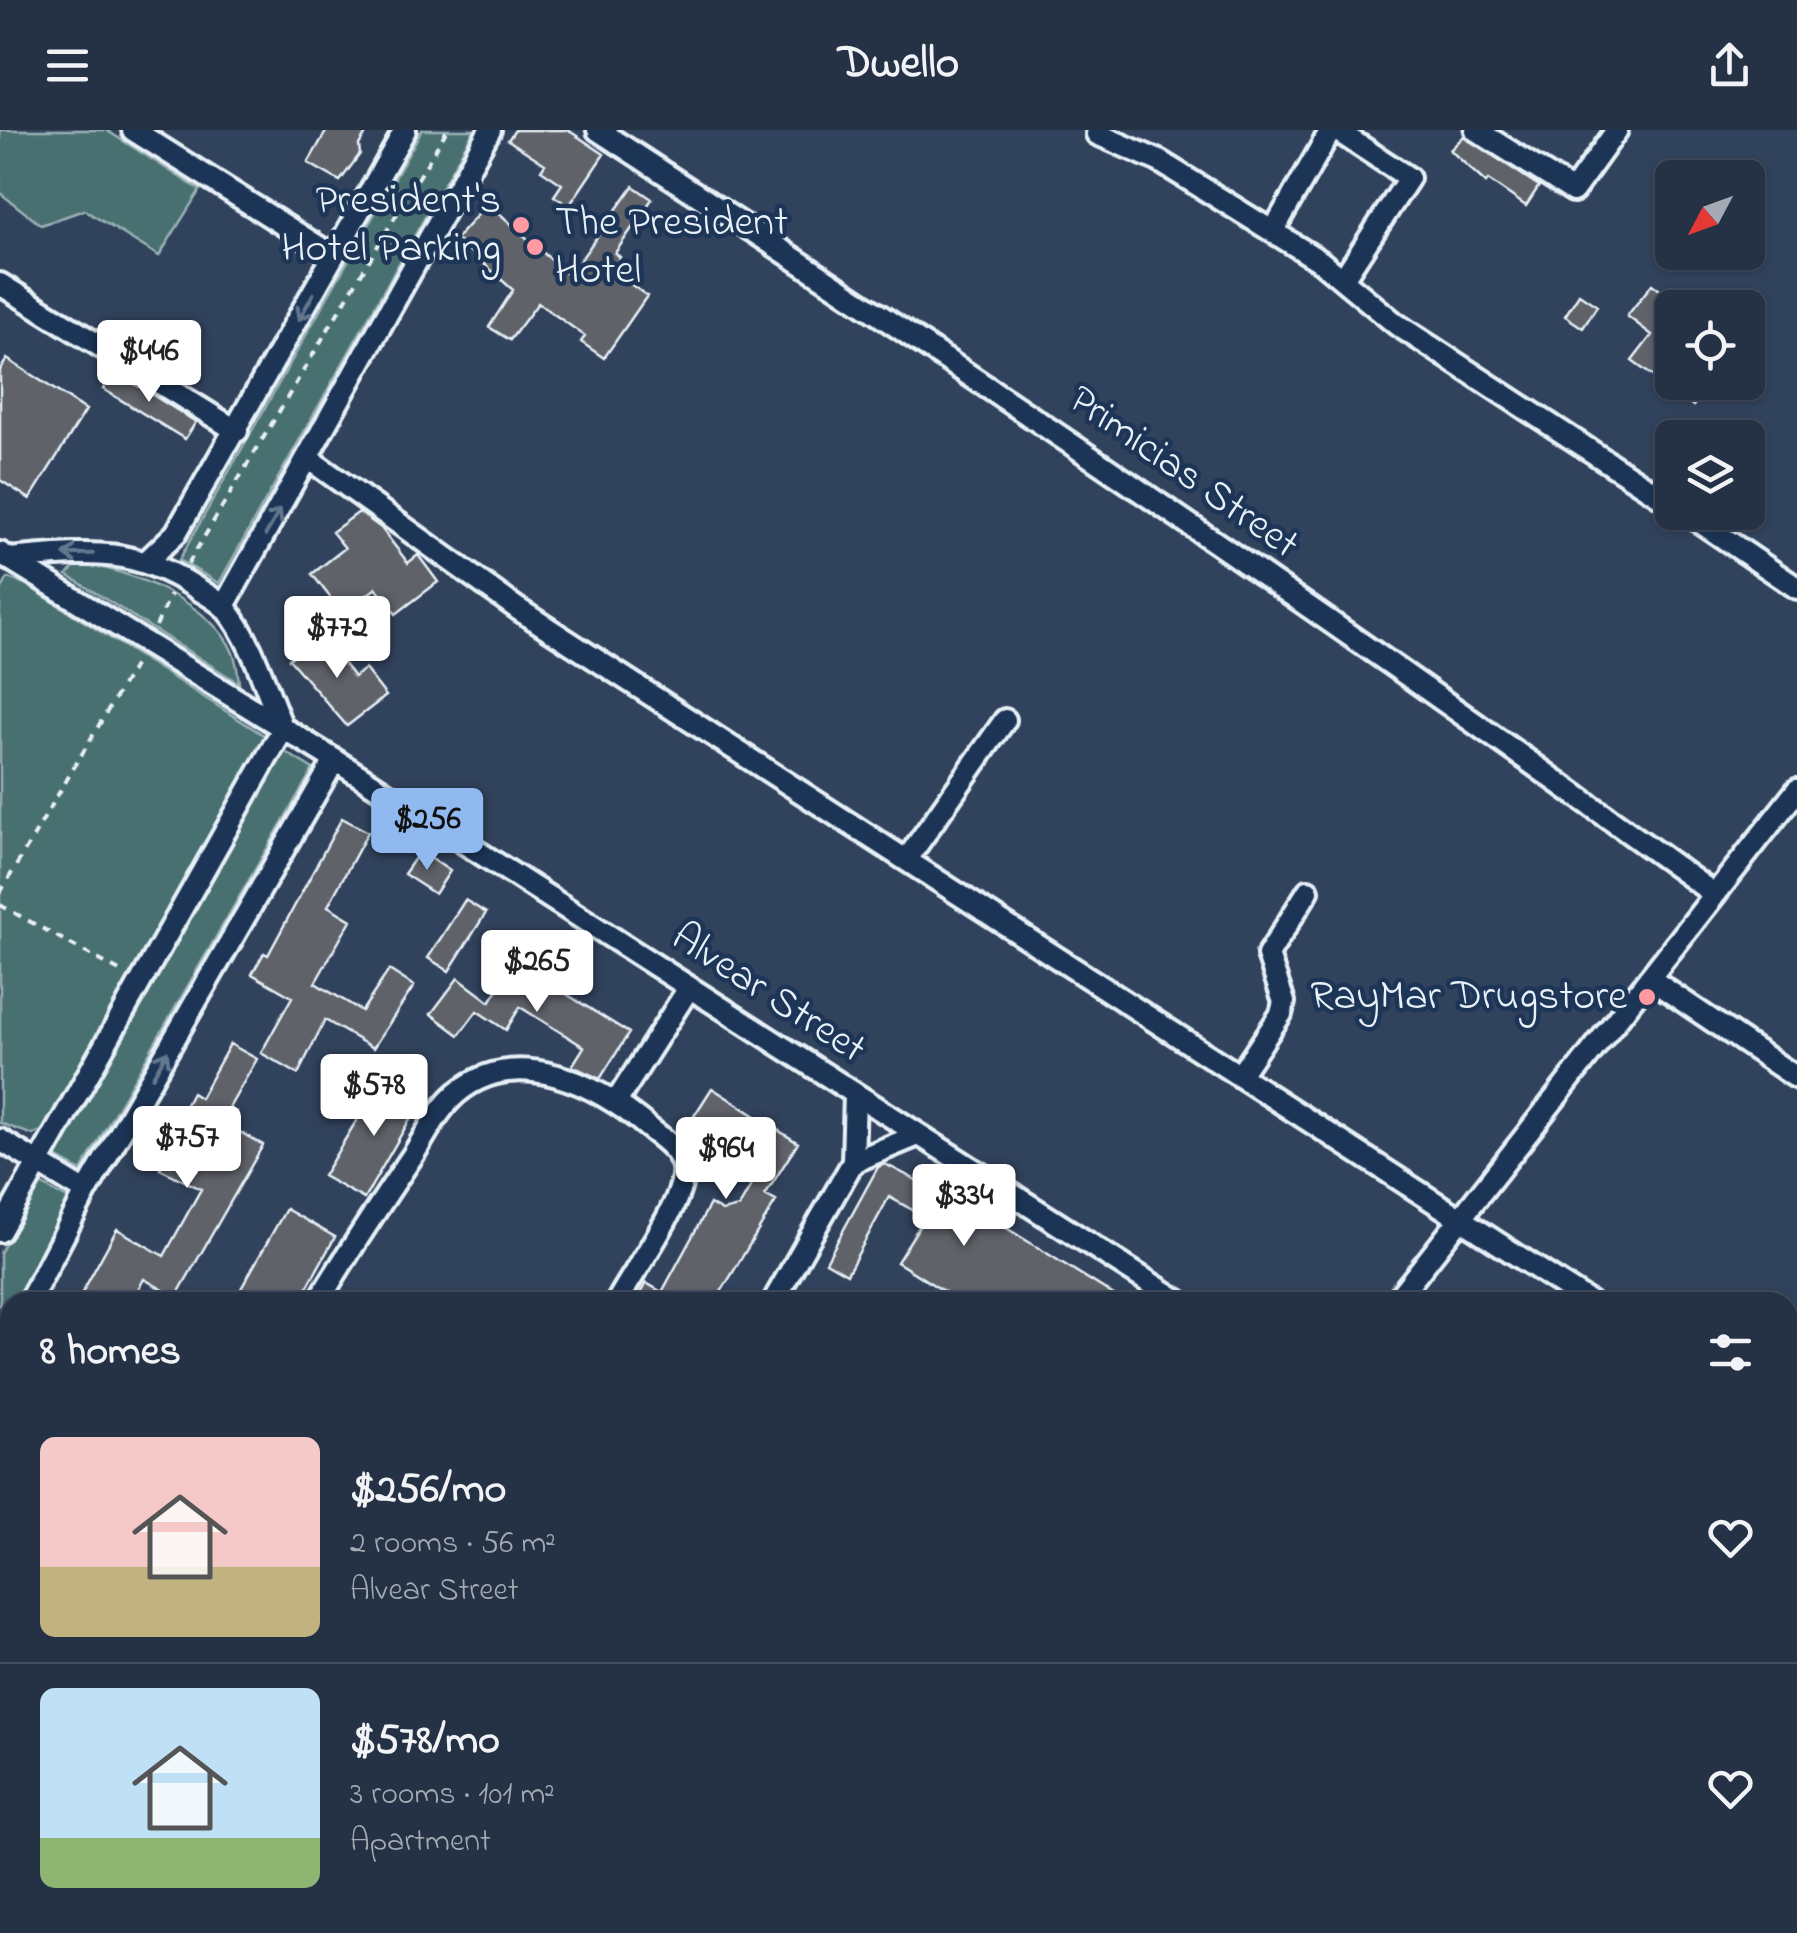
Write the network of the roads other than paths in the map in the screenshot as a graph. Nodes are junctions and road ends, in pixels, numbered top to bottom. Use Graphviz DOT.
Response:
graph roads {
  1 [pos="134,130"];
  2 [pos="405,130"];
  3 [pos="490,130"];
  4 [pos="598,130"];
  5 [pos="1334,130"];
  6 [pos="1476,130"];
  7 [pos="1617,130"];
  8 [pos="1097,134"];
  9 [pos="1273,231"];
  10 [pos="333,256"];
  11 [pos="1343,279"];
  12 [pos="0,284"];
  13 [pos="237,431"];
  14 [pos="309,459"];
  15 [pos="1655,493"];
  16 [pos="1712,530"];
  17 [pos="148,560"];
  18 [pos="3,562"];
  19 [pos="1797,588"];
  20 [pos="224,606"];
  21 [pos="1005,720"];
  22 [pos="283,729"];
  23 [pos="335,760"];
  24 [pos="1797,790"];
  25 [pos="908,859"];
  26 [pos="1308,891"];
  27 [pos="1714,894"];
  28 [pos="1649,978"];
  29 [pos="689,988"];
  30 [pos="1240,1075"];
  31 [pos="1797,1078"];
  32 [pos="855,1094"];
  33 [pos="616,1102"];
  34 [pos="918,1135"];
  35 [pos="0,1140"];
  36 [pos="38,1160"];
  37 [pos="853,1162"];
  38 [pos="86,1192"];
  39 [pos="1458,1220"];
  40 [pos="0,1231"];
  41 [pos="33,1292"];
  42 [pos="325,1292"];
  43 [pos="623,1292"];
  44 [pos="779,1292"];
  45 [pos="1164,1292"];
  46 [pos="1402,1292"];
  47 [pos="1573,1292"];
  1 -- 10 [label="street"];
  2 -- 10 [label="street"];
  3 -- 14 [label="street"];
  4 -- 27 [label="street, Primicias Street"];
  5 -- 9 [label="street"];
  5 -- 11 [label="street"];
  6 -- 7 [label="street"];
  8 -- 9 [label="street"];
  9 -- 11 [label="street"];
  10 -- 13 [label="street, one-way"];
  11 -- 15 [label="street"];
  12 -- 13 [label="street"];
  13 -- 17 [label="street"];
  20 -- 14 [label="street, one-way"];
  14 -- 25 [label="street"];
  16 -- 19 [label="street"];
  17 -- 18 [label="street, one-way"];
  17 -- 20 [label="street"];
  18 -- 22 [label="street, Alvear Street"];
  20 -- 22 [label="street"];
  21 -- 25 [label="street"];
  22 -- 23 [label="street, Alvear Street"];
  22 -- 36 [label="street"];
  23 -- 29 [label="street, Alvear Street"];
  38 -- 23 [label="street, one-way"];
  24 -- 27 [label="street"];
  25 -- 30 [label="street"];
  26 -- 30 [label="street"];
  27 -- 28 [label="street"];
  28 -- 31 [label="street"];
  28 -- 39 [label="street"];
  29 -- 32 [label="street, Alvear Street"];
  29 -- 33 [label="street"];
  30 -- 39 [label="street"];
  32 -- 34 [label="street, Alvear Street"];
  32 -- 37 [label="street"];
  33 -- 42 [label="street"];
  33 -- 43 [label="street"];
  34 -- 37 [label="street"];
  34 -- 45 [label="street, Alvear Street"];
  35 -- 36 [label="street"];
  36 -- 38 [label="street"];
  36 -- 40 [label="street"];
  37 -- 44 [label="street"];
  38 -- 41 [label="street"];
  39 -- 46 [label="street"];
  39 -- 47 [label="street"];
}
